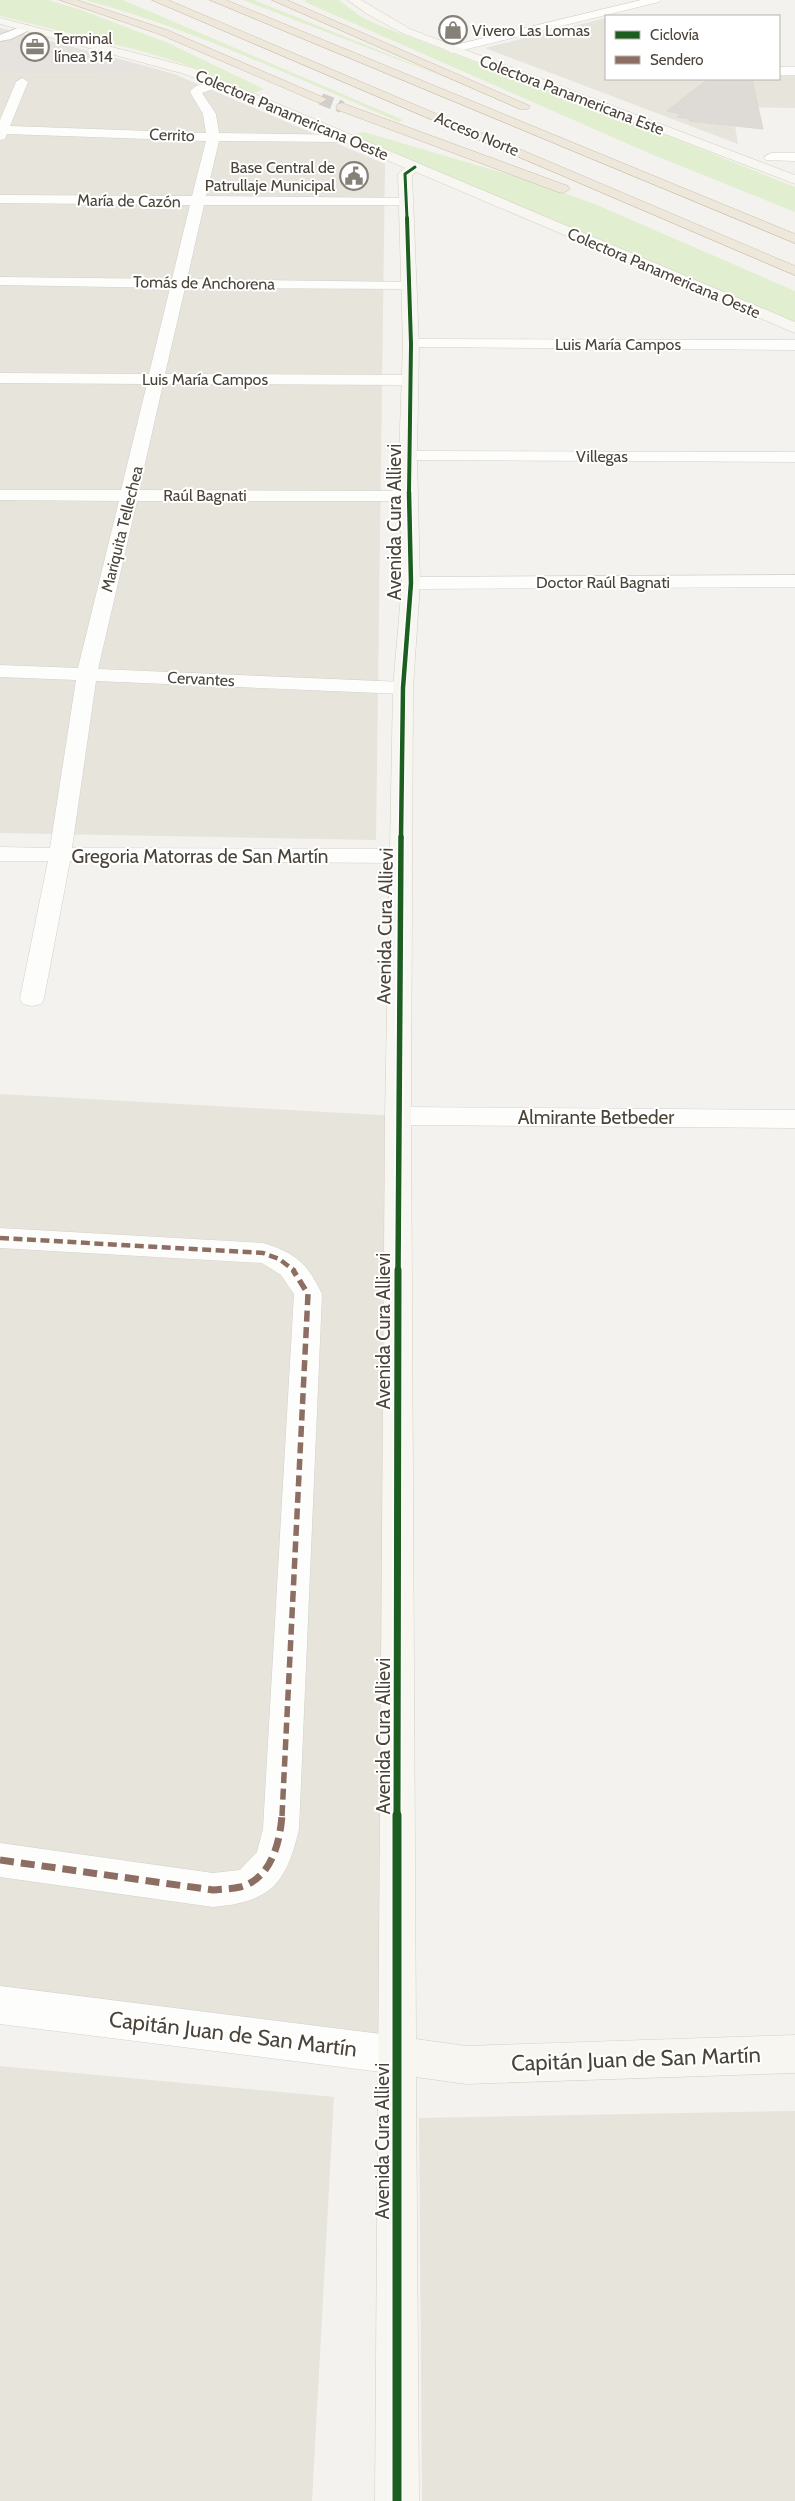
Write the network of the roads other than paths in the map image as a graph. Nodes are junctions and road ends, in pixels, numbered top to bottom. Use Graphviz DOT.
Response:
graph roads {
  1 [pos="66,0"];
  2 [pos="158,0"];
  3 [pos="216,0"];
  4 [pos="278,0"];
  5 [pos="354,0"];
  6 [pos="655,0"];
  7 [pos="0,21"];
  8 [pos="26,28"];
  9 [pos="0,38"];
  10 [pos="451,49"];
  11 [pos="780,71"];
  12 [pos="795,71"];
  13 [pos="22,82"];
  14 [pos="218,82"];
  15 [pos="321,99"];
  16 [pos="342,107"];
  17 [pos="540,114"];
  18 [pos="1,132"];
  19 [pos="213,137"];
  20 [pos="345,138"];
  21 [pos="771,157"];
  22 [pos="795,157"];
  23 [pos="656,166"];
  24 [pos="415,167"];
  25 [pos="795,180"];
  26 [pos="579,195"];
  27 [pos="0,199"];
  28 [pos="197,202"];
  29 [pos="407,202"];
  30 [pos="718,206"];
  31 [pos="616,208"];
  32 [pos="795,239"];
  33 [pos="735,245"];
  34 [pos="795,271"];
  35 [pos="0,281"];
  36 [pos="179,283"];
  37 [pos="409,286"];
  38 [pos="795,328"];
  39 [pos="411,344"];
  40 [pos="795,345"];
  41 [pos="0,378"];
  42 [pos="158,378"];
  43 [pos="410,380"];
  44 [pos="408,456"];
  45 [pos="795,457"];
  46 [pos="0,495"];
  47 [pos="131,495"];
  48 [pos="409,496"];
  49 [pos="795,581"];
  50 [pos="411,583"];
  51 [pos="0,671"];
  52 [pos="87,674"];
  53 [pos="403,688"];
  54 [pos="0,854"];
  55 [pos="60,856"];
  56 [pos="400,856"];
  57 [pos="32,998"];
  58 [pos="398,1116"];
  59 [pos="795,1119"];
  60 [pos="0,1238"];
  61 [pos="0,1860"];
  62 [pos="0,2005"];
  63 [pos="795,2054"];
  64 [pos="398,2055"];
  65 [pos="397,2501"];
  1 -- 15 [label="highway"];
  2 -- 33 [label="highway, Acceso Norte"];
  3 -- 30 [label="highway, Acceso Norte"];
  4 -- 17 [label="highway"];
  5 -- 10 [label="street, Colectora Panamericana Este"];
  6 -- 10 [label="street"];
  7 -- 8 [label="street, Colectora Panamericana Oeste"];
  8 -- 9 [label="lane"];
  8 -- 14 [label="street, Colectora Panamericana Oeste"];
  10 -- 25 [label="street, Colectora Panamericana Este"];
  11 -- 12 [label="street"];
  13 -- 18 [label="street"];
  14 -- 19 [label="street, Mariquita Tellechea"];
  14 -- 20 [label="street, Colectora Panamericana Oeste"];
  16 -- 26 [label="highway"];
  18 -- 19 [label="street, Cerrito"];
  19 -- 20 [label="street, Cerrito"];
  19 -- 28 [label="street, Mariquita Tellechea"];
  20 -- 24 [label="street, Colectora Panamericana Oeste"];
  21 -- 22 [label="street"];
  23 -- 30 [label="highway"];
  24 -- 29 [label="street, Avenida Cura Allievi"];
  24 -- 38 [label="street, Colectora Panamericana Oeste"];
  27 -- 28 [label="street, María de Cazón"];
  28 -- 29 [label="street, María de Cazón"];
  28 -- 36 [label="street, Mariquita Tellechea"];
  29 -- 37 [label="street, Avenida Cura Allievi"];
  30 -- 32 [label="highway, Acceso Norte"];
  31 -- 33 [label="highway"];
  33 -- 34 [label="highway, Acceso Norte"];
  35 -- 36 [label="street, Tomás de Anchorena"];
  36 -- 37 [label="street, Tomás de Anchorena"];
  36 -- 42 [label="street, Mariquita Tellechea"];
  37 -- 39 [label="street, Avenida Cura Allievi"];
  39 -- 40 [label="street, Luis María Campos"];
  39 -- 43 [label="street, Avenida Cura Allievi"];
  41 -- 42 [label="street, Luis María Campos"];
  42 -- 43 [label="street, Luis María Campos"];
  42 -- 47 [label="street, Mariquita Tellechea"];
  43 -- 44 [label="street, Avenida Cura Allievi"];
  44 -- 45 [label="street, Villegas"];
  44 -- 48 [label="street, Avenida Cura Allievi"];
  46 -- 47 [label="street, Raúl Bagnati"];
  47 -- 48 [label="street, Raúl Bagnati"];
  47 -- 52 [label="street, Mariquita Tellechea"];
  48 -- 50 [label="street, Avenida Cura Allievi"];
  49 -- 50 [label="street, Doctor Raúl Bagnati"];
  50 -- 53 [label="street, Avenida Cura Allievi"];
  51 -- 52 [label="street, Cervantes"];
  52 -- 53 [label="street, Cervantes"];
  52 -- 55 [label="street, Mariquita Tellechea"];
  53 -- 56 [label="street, Avenida Cura Allievi"];
  54 -- 55 [label="street, Gregoria Matorras de San Martín"];
  55 -- 56 [label="street, Gregoria Matorras de San Martín"];
  55 -- 57 [label="street, Mariquita Tellechea"];
  56 -- 58 [label="street, Avenida Cura Allievi"];
  58 -- 59 [label="street, Almirante Betbeder"];
  58 -- 64 [label="street, Avenida Cura Allievi"];
  60 -- 61 [label="street"];
  62 -- 64 [label="street, Capitán Juan de San Martín"];
  63 -- 64 [label="street, Capitán Juan de San Martín"];
  64 -- 65 [label="street, Avenida Cura Allievi"];
}
